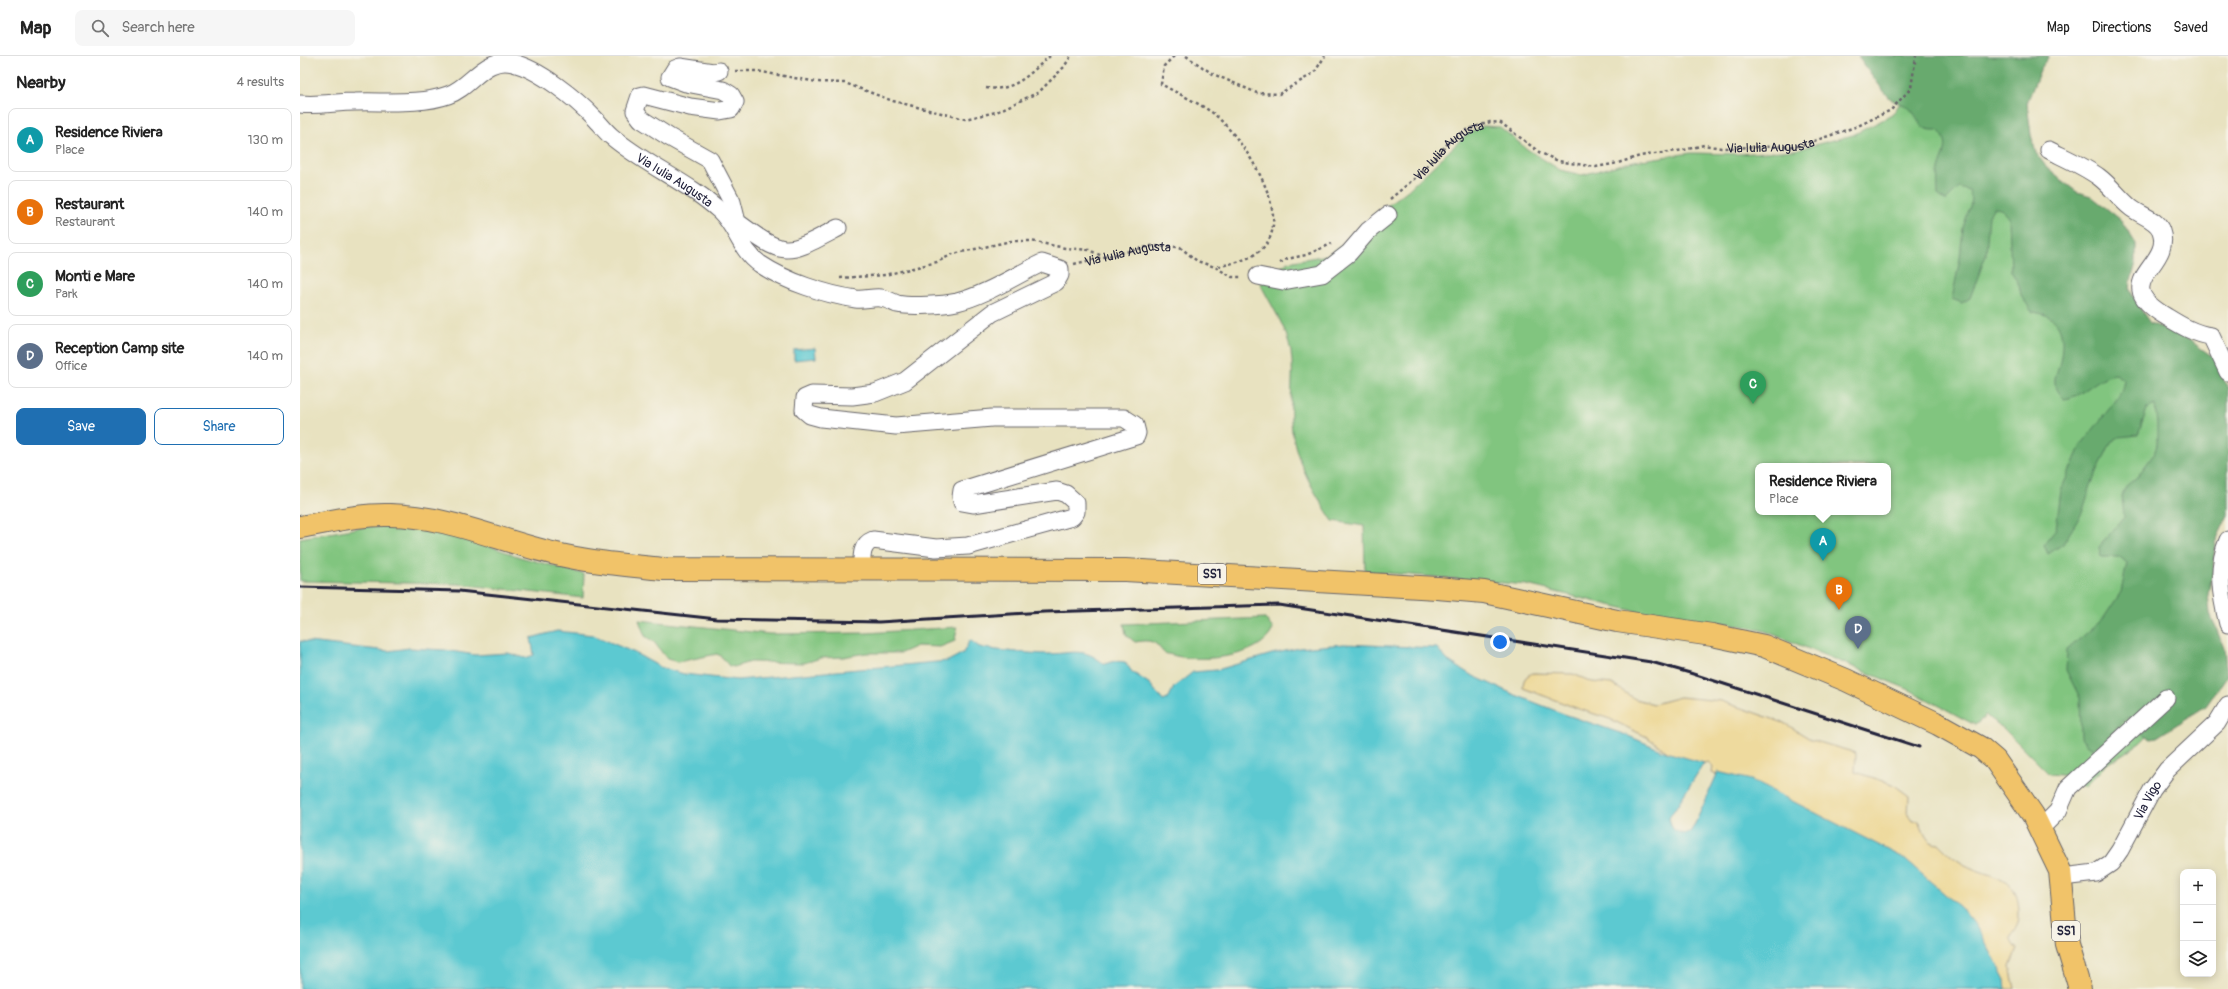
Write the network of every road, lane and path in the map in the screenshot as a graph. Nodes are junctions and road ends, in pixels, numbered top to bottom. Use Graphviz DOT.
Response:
graph roads {
  1 [pos="1050,56"];
  2 [pos="1071,56"];
  3 [pos="1174,56"];
  4 [pos="1186,56"];
  5 [pos="1325,56"];
  6 [pos="1916,56"];
  7 [pos="719,71"];
  8 [pos="986,88"];
  9 [pos="300,104"];
  10 [pos="2048,150"];
  11 [pos="1386,209"];
  12 [pos="736,225"];
  13 [pos="838,228"];
  14 [pos="1336,242"];
  15 [pos="1103,256"];
  16 [pos="1053,266"];
  17 [pos="1215,267"];
  18 [pos="1258,276"];
  19 [pos="815,289"];
  20 [pos="2228,372"];
  21 [pos="300,527"];
  22 [pos="2228,540"];
  23 [pos="862,571"];
  24 [pos="2228,624"];
  25 [pos="2166,698"];
  26 [pos="2228,705"];
  27 [pos="2040,829"];
  28 [pos="2061,874"];
  29 [pos="2080,989"];
  1 -- 8 [label="path"];
  2 -- 7 [label="path"];
  3 -- 17 [label="path"];
  4 -- 5 [label="path"];
  6 -- 11 [label="path, Via Iulia Augusta"];
  7 -- 12 [label="street"];
  9 -- 12 [label="street, Via Iulia Augusta"];
  10 -- 20 [label="street"];
  11 -- 18 [label="street"];
  12 -- 13 [label="street"];
  12 -- 19 [label="street, Via Iulia Augusta"];
  14 -- 18 [label="path, Via Iulia Augusta"];
  15 -- 16 [label="path, Via Iulia Augusta"];
  15 -- 17 [label="path, Via Iulia Augusta"];
  15 -- 19 [label="path"];
  16 -- 19 [label="street, Via Iulia Augusta"];
  16 -- 23 [label="street"];
  17 -- 18 [label="path, Via Iulia Augusta"];
  21 -- 23 [label="main road, SS1"];
  22 -- 24 [label="street"];
  23 -- 27 [label="main road, SS1"];
  25 -- 27 [label="street"];
  26 -- 28 [label="street, Via Vigo"];
  27 -- 28 [label="main road, SS1"];
  28 -- 29 [label="main road, SS1"];
}
